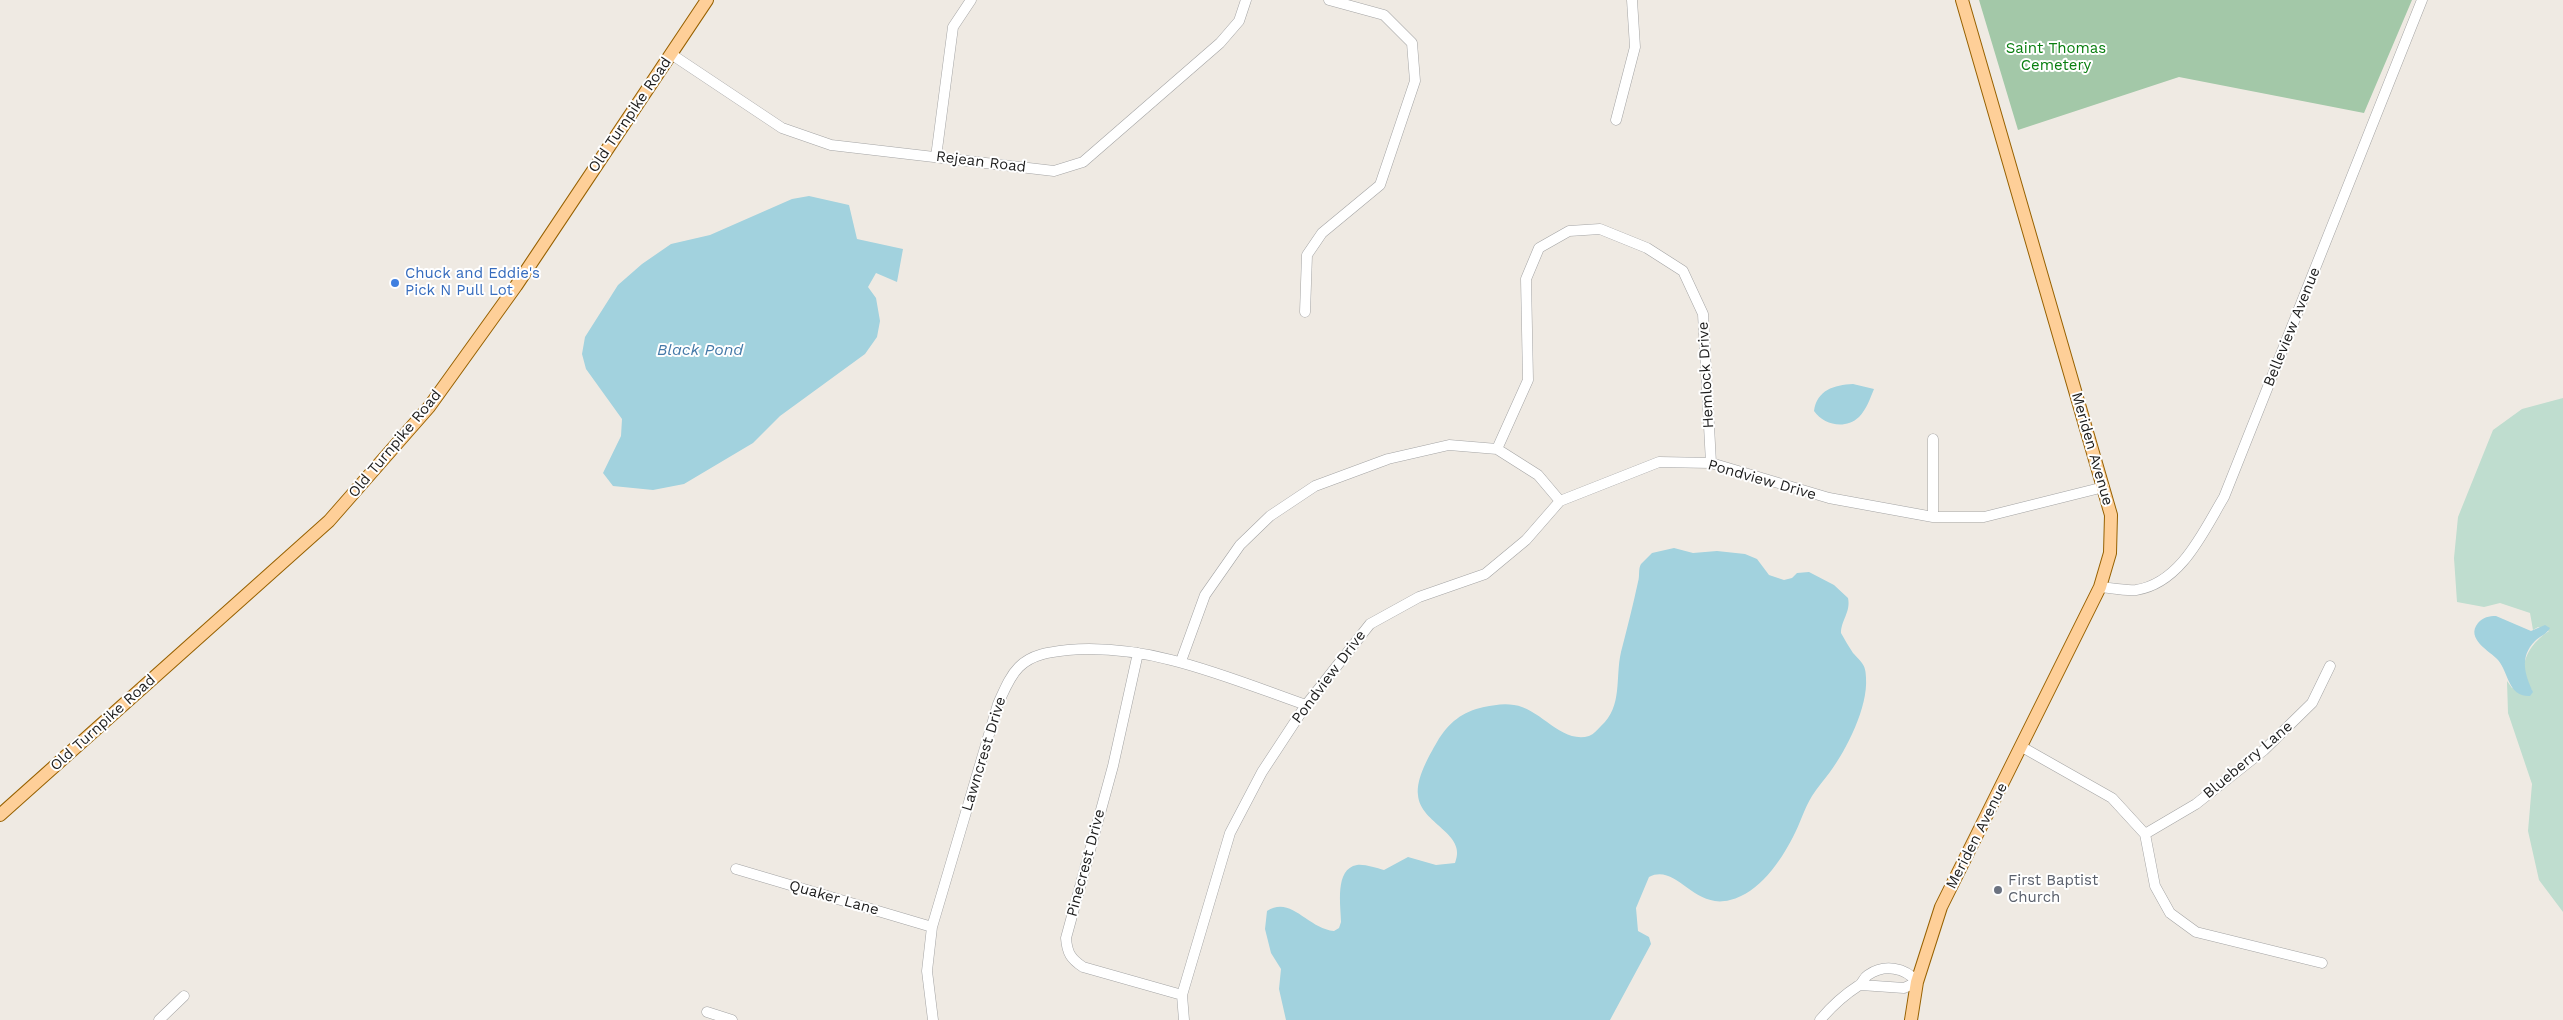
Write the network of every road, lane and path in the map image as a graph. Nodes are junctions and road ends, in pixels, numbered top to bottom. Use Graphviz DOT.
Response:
graph roads {
  1 [pos="707,0"];
  2 [pos="971,0"];
  3 [pos="1246,0"];
  4 [pos="1329,0"];
  5 [pos="1632,0"];
  6 [pos="1962,0"];
  7 [pos="2422,0"];
  8 [pos="671,54"];
  9 [pos="1616,120"];
  10 [pos="936,157"];
  11 [pos="1305,312"];
  12 [pos="1933,439"];
  13 [pos="1497,449"];
  14 [pos="1711,463"];
  15 [pos="2104,488"];
  16 [pos="1560,501"];
  17 [pos="1933,517"];
  18 [pos="2100,587"];
  19 [pos="1138,653"];
  20 [pos="1181,662"];
  21 [pos="2330,666"];
  22 [pos="1306,705"];
  23 [pos="2022,747"];
  24 [pos="0,815"];
  25 [pos="2145,834"];
  26 [pos="736,869"];
  27 [pos="932,928"];
  28 [pos="2322,963"];
  29 [pos="1917,982"];
  30 [pos="1861,985"];
  31 [pos="1182,995"];
  32 [pos="184,996"];
  33 [pos="707,1012"];
  34 [pos="160,1020"];
  35 [pos="732,1020"];
  36 [pos="934,1020"];
  37 [pos="1184,1020"];
  38 [pos="1820,1020"];
  39 [pos="1911,1020"];
  1 -- 8 [label="main road, Old Turnpike Road"];
  2 -- 10 [label="street"];
  3 -- 10 [label="street, Rejean Road"];
  4 -- 11 [label="street"];
  5 -- 9 [label="street"];
  6 -- 15 [label="main road, Meriden Avenue"];
  7 -- 18 [label="street, Belleview Avenue"];
  8 -- 10 [label="street, Rejean Road"];
  8 -- 24 [label="main road, Old Turnpike Road"];
  12 -- 17 [label="street"];
  13 -- 14 [label="street, Hemlock Drive"];
  13 -- 16 [label="street"];
  13 -- 20 [label="street"];
  14 -- 16 [label="street, Pondview Drive"];
  14 -- 17 [label="street, Pondview Drive"];
  15 -- 17 [label="street, Pondview Drive"];
  15 -- 18 [label="main road, Meriden Avenue"];
  16 -- 22 [label="street, Pondview Drive"];
  18 -- 23 [label="main road, Meriden Avenue"];
  19 -- 20 [label="street, Lawncrest Drive"];
  19 -- 27 [label="street, Lawncrest Drive"];
  19 -- 31 [label="street, Pinecrest Drive"];
  20 -- 22 [label="street, Lawncrest Drive"];
  21 -- 25 [label="street, Blueberry Lane"];
  22 -- 31 [label="street, Pondview Drive"];
  23 -- 25 [label="street"];
  23 -- 29 [label="main road, Meriden Avenue"];
  25 -- 28 [label="street"];
  26 -- 27 [label="street, Quaker Lane"];
  27 -- 36 [label="street, Lawncrest Drive"];
  29 -- 30 [label="street"];
  29 -- 30 [label="street"];
  29 -- 39 [label="main road, Meriden Avenue"];
  30 -- 38 [label="street"];
  31 -- 37 [label="street, Pondview Drive"];
  32 -- 34 [label="street"];
  33 -- 35 [label="street"];
}
